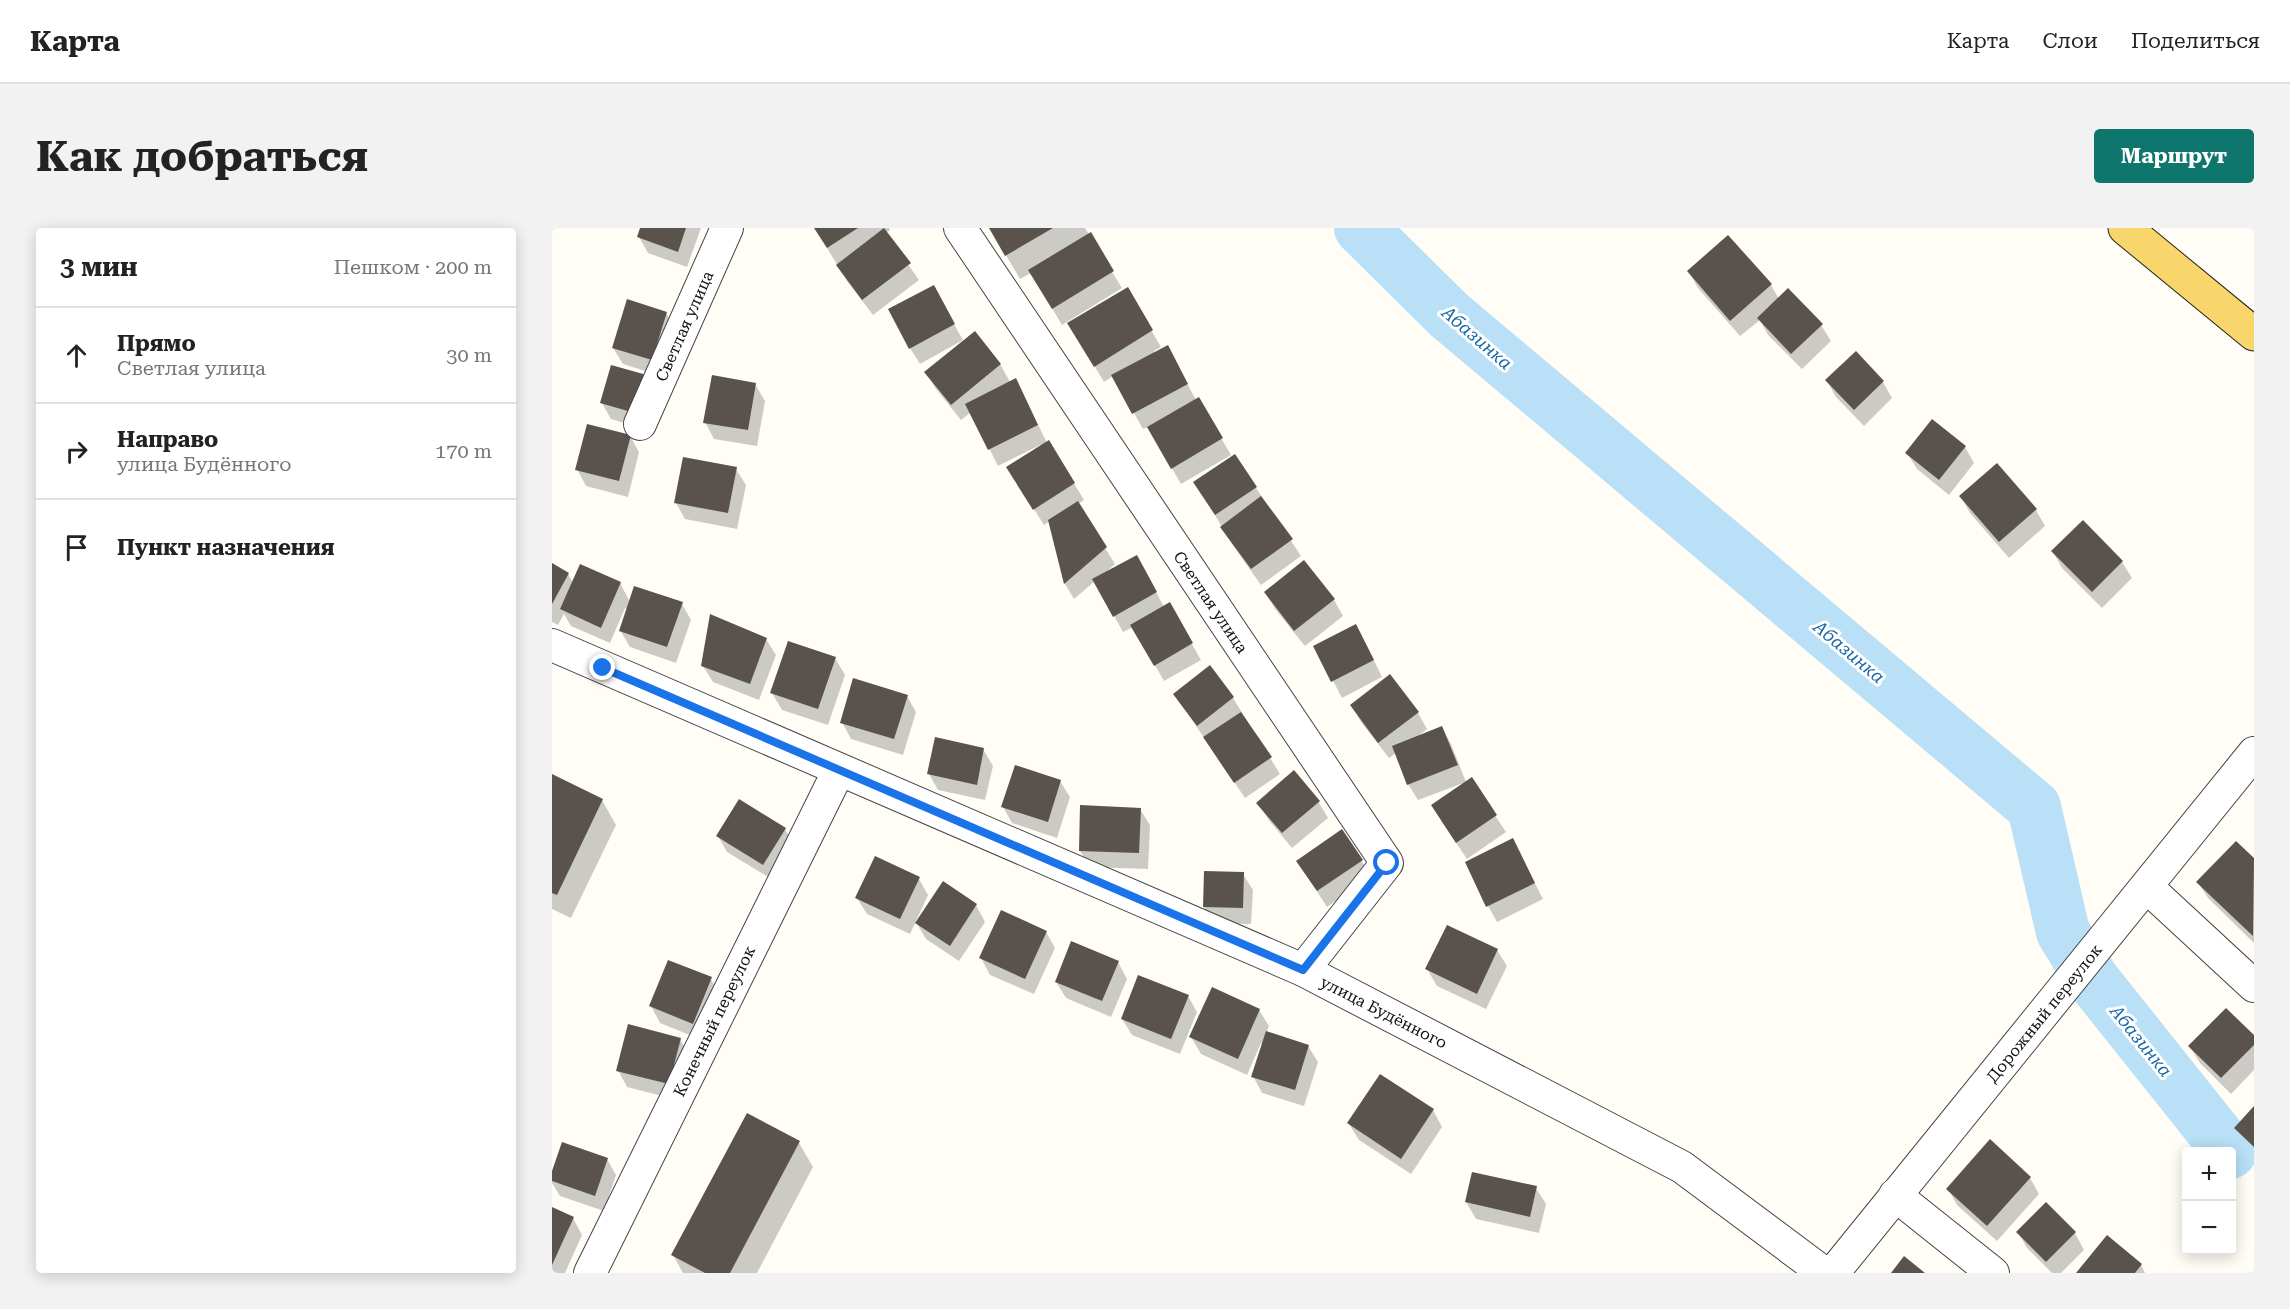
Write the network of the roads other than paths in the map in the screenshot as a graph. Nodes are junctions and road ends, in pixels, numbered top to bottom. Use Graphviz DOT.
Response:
graph roads {
  1 [pos="727,228"];
  2 [pos="960,228"];
  3 [pos="2125,228"];
  4 [pos="2157,228"];
  5 [pos="2254,309"];
  6 [pos="2254,333"];
  7 [pos="640,424"];
  8 [pos="552,645"];
  9 [pos="2254,753"];
  10 [pos="838,770"];
  11 [pos="2147,887"];
  12 [pos="1303,970"];
  13 [pos="2254,986"];
  14 [pos="1895,1195"];
  15 [pos="590,1273"];
  16 [pos="1824,1273"];
  17 [pos="1833,1273"];
  18 [pos="1993,1273"];
  1 -- 7 [label="street, Светлая улица"];
  2 -- 12 [label="street, Светлая улица"];
  3 -- 6 [label="main road"];
  4 -- 5 [label="main road"];
  8 -- 10 [label="street, улица Будённого"];
  9 -- 11 [label="street, Дорожный переулок"];
  10 -- 12 [label="street, улица Будённого"];
  10 -- 15 [label="street, Конечный переулок"];
  11 -- 13 [label="street"];
  11 -- 14 [label="street, Дорожный переулок"];
  12 -- 16 [label="street, улица Будённого"];
  14 -- 17 [label="street, Дорожный переулок"];
  14 -- 18 [label="street"];
}
